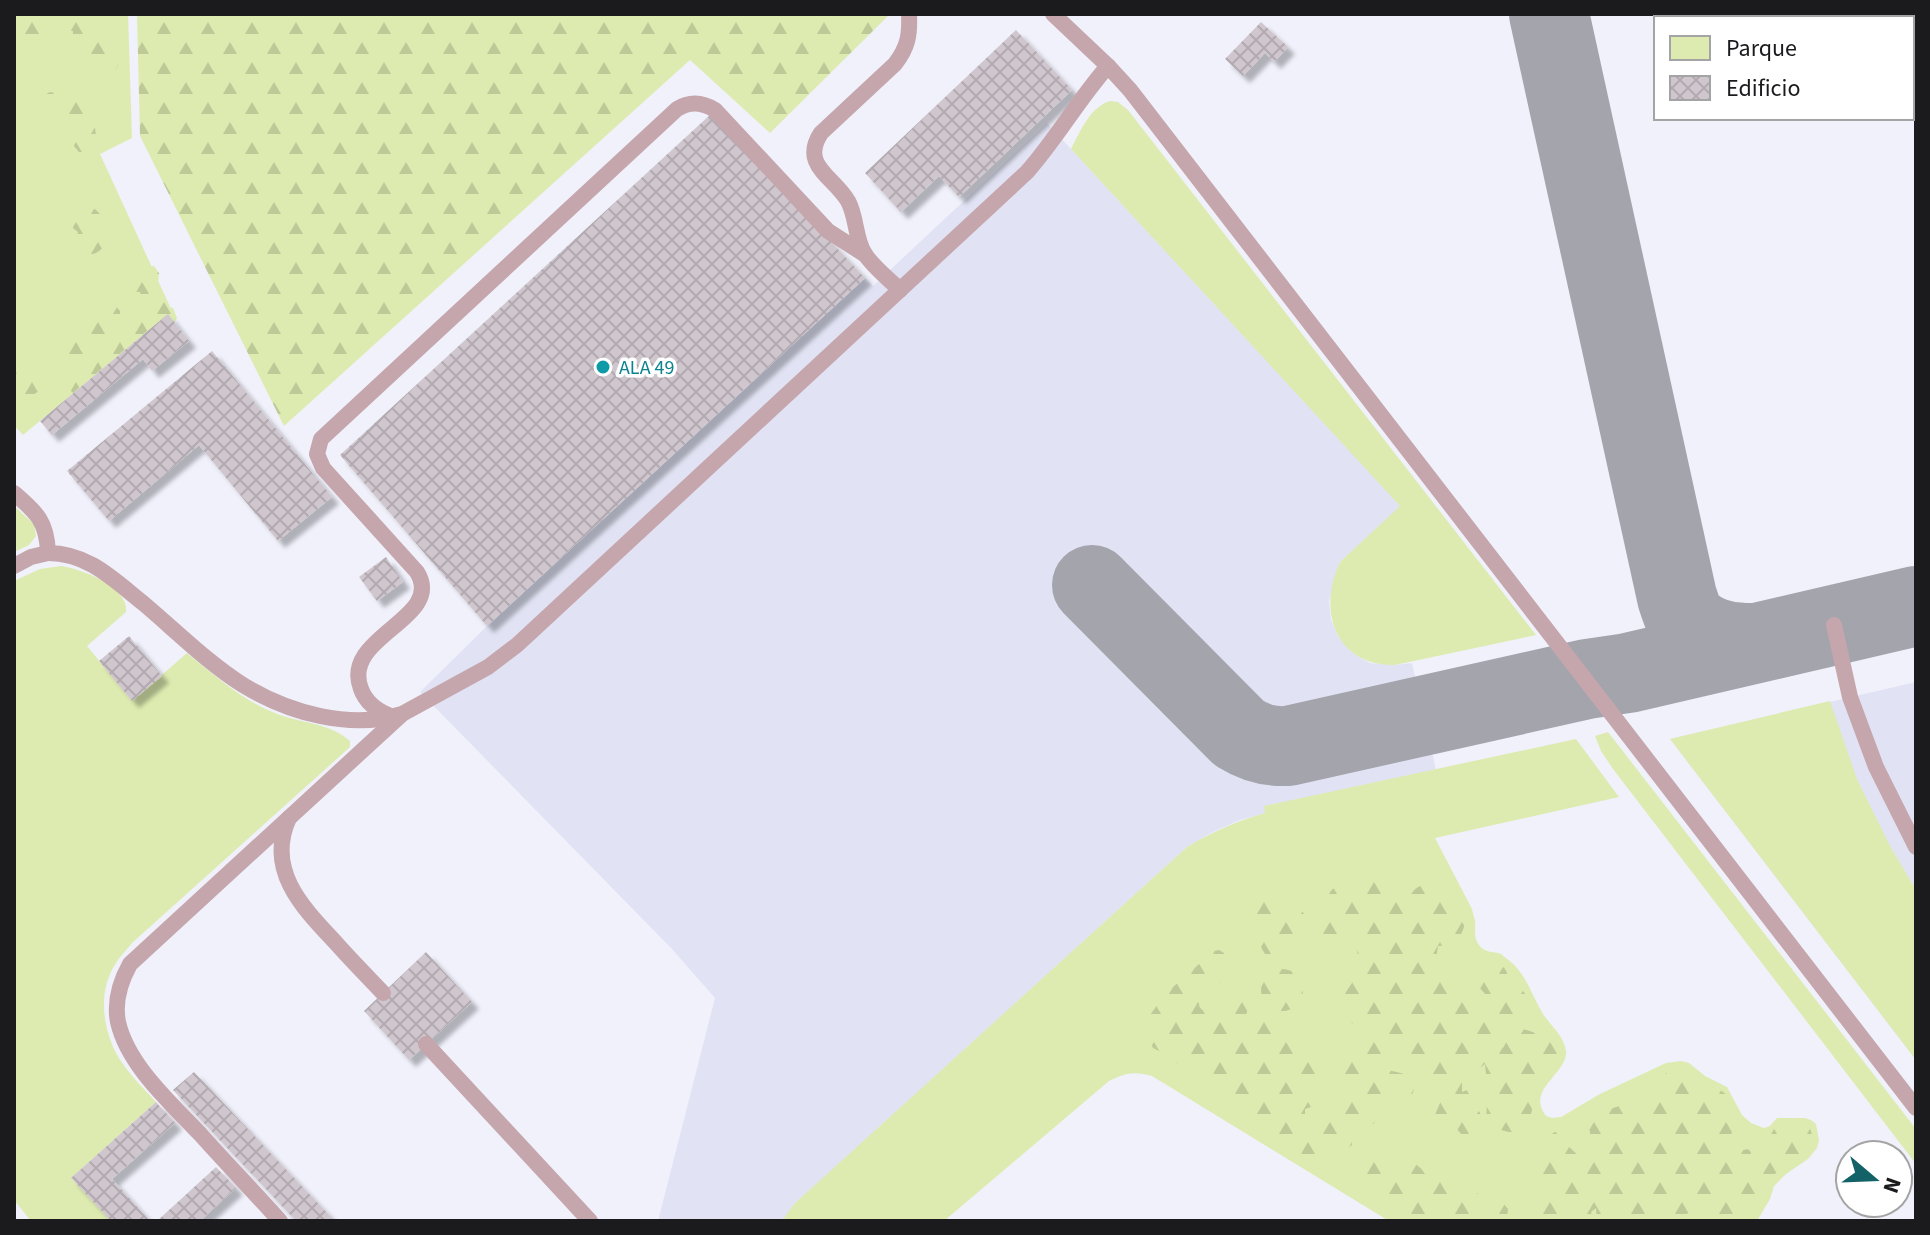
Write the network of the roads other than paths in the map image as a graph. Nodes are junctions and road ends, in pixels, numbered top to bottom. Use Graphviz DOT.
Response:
graph roads {
  1 [pos="909,14"];
  2 [pos="1053,14"];
  3 [pos="1108,66"];
  4 [pos="864,254"];
  5 [pos="900,290"];
  6 [pos="14,493"];
  7 [pos="48,553"];
  8 [pos="14,566"];
  9 [pos="1834,625"];
  10 [pos="398,715"];
  11 [pos="290,817"];
  12 [pos="1916,847"];
  13 [pos="383,993"];
  14 [pos="426,1044"];
  15 [pos="1916,1108"];
  16 [pos="280,1221"];
  17 [pos="590,1221"];
  1 -- 4 [label="lane"];
  2 -- 3 [label="lane"];
  3 -- 5 [label="lane"];
  3 -- 15 [label="lane"];
  4 -- 5 [label="lane"];
  4 -- 10 [label="lane"];
  5 -- 10 [label="lane"];
  6 -- 7 [label="lane"];
  7 -- 8 [label="lane"];
  7 -- 10 [label="lane"];
  9 -- 12 [label="lane"];
  10 -- 11 [label="lane"];
  11 -- 13 [label="lane"];
  11 -- 16 [label="lane"];
  14 -- 17 [label="lane"];
}
